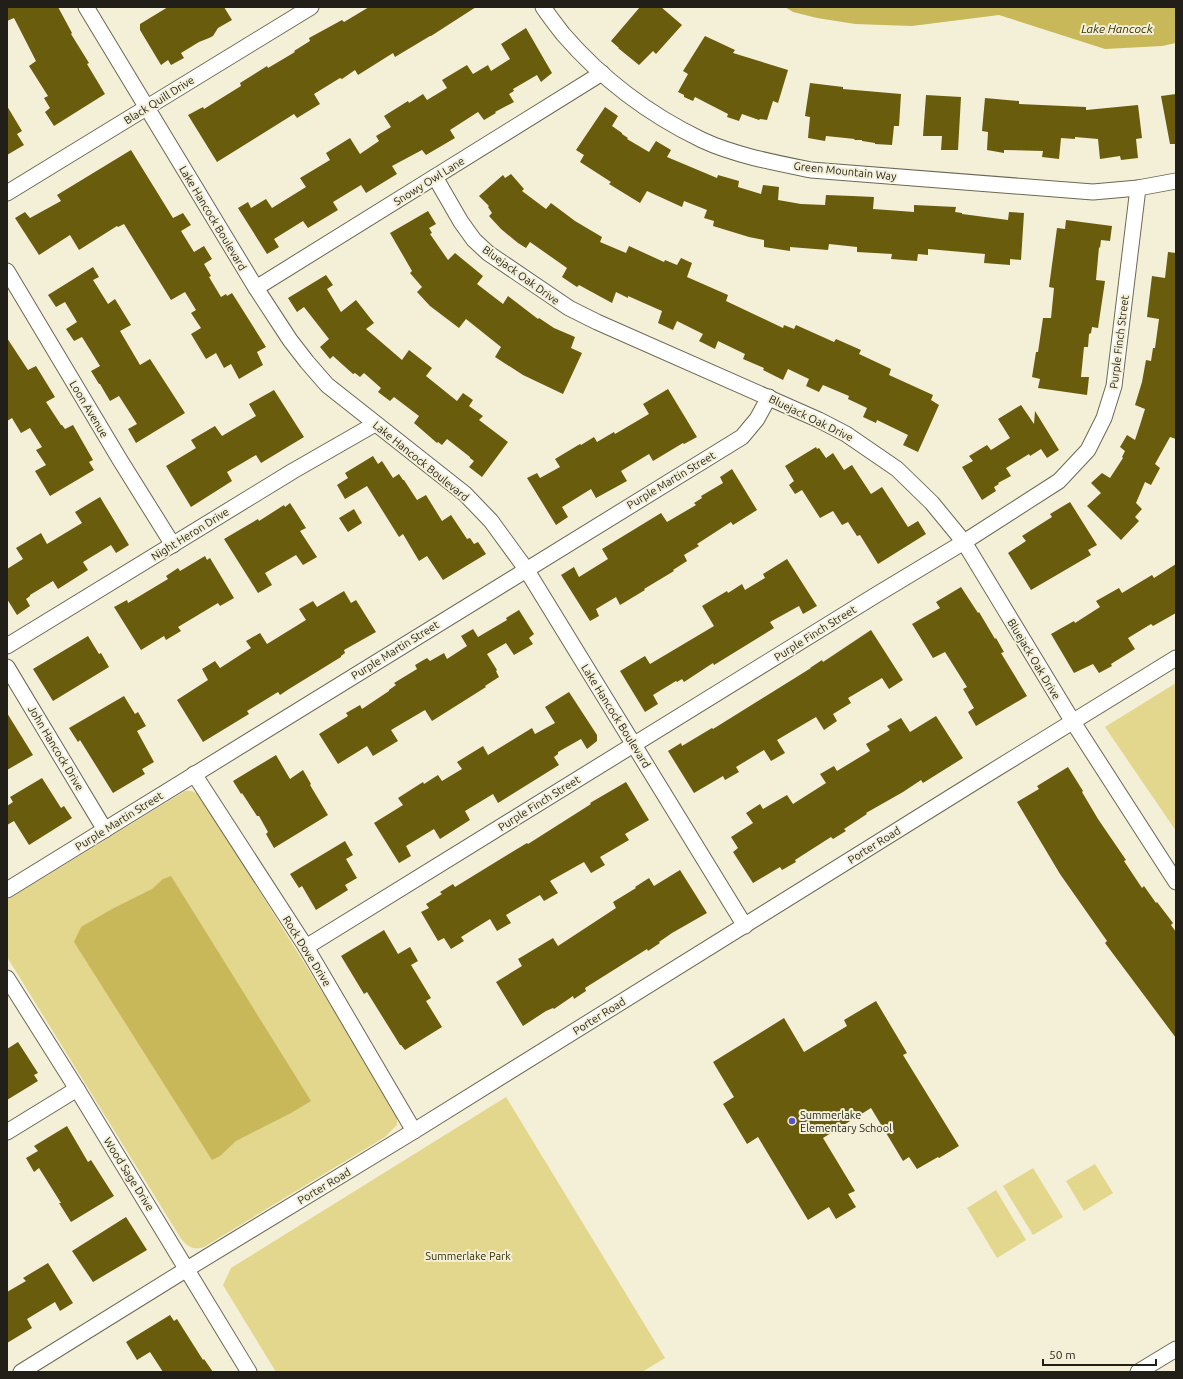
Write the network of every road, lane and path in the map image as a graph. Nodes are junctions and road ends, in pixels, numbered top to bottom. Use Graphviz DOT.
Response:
graph roads {
  1 [pos="86,7"];
  2 [pos="311,7"];
  3 [pos="543,7"];
  4 [pos="602,73"];
  5 [pos="147,108"];
  6 [pos="435,177"];
  7 [pos="1176,181"];
  8 [pos="1138,188"];
  9 [pos="7,193"];
  10 [pos="7,271"];
  11 [pos="256,288"];
  12 [pos="769,397"];
  13 [pos="375,424"];
  14 [pos="964,542"];
  15 [pos="173,545"];
  16 [pos="526,569"];
  17 [pos="7,646"];
  18 [pos="1176,658"];
  19 [pos="7,667"];
  20 [pos="1073,722"];
  21 [pos="634,745"];
  22 [pos="194,774"];
  23 [pos="105,830"];
  24 [pos="1176,882"];
  25 [pos="7,890"];
  26 [pos="745,926"];
  27 [pos="306,947"];
  28 [pos="7,978"];
  29 [pos="77,1089"];
  30 [pos="414,1131"];
  31 [pos="7,1132"];
  32 [pos="187,1269"];
  33 [pos="1176,1349"];
  34 [pos="21,1372"];
  35 [pos="249,1372"];
  36 [pos="1138,1372"];
  1 -- 5 [label="street, Lake Hancock Boulevard"];
  2 -- 5 [label="street, Black Quill Drive"];
  3 -- 4 [label="street, Green Mountain Way"];
  4 -- 6 [label="street, Snowy Owl Lane"];
  4 -- 8 [label="street, Green Mountain Way"];
  5 -- 9 [label="street, Black Quill Drive"];
  5 -- 11 [label="street, Lake Hancock Boulevard"];
  6 -- 11 [label="street, Snowy Owl Lane"];
  6 -- 12 [label="street, Bluejack Oak Drive"];
  7 -- 8 [label="street, Green Mountain Way"];
  8 -- 14 [label="street, Purple Finch Street"];
  10 -- 15 [label="street, Loon Avenue"];
  11 -- 13 [label="street, Lake Hancock Boulevard"];
  12 -- 14 [label="street, Bluejack Oak Drive"];
  12 -- 16 [label="street, Purple Martin Street"];
  13 -- 15 [label="street, Night Heron Drive"];
  13 -- 16 [label="street, Lake Hancock Boulevard"];
  14 -- 20 [label="street, Bluejack Oak Drive"];
  14 -- 21 [label="street, Purple Finch Street"];
  15 -- 17 [label="street, Night Heron Drive"];
  16 -- 21 [label="street, Lake Hancock Boulevard"];
  16 -- 22 [label="street, Purple Martin Street"];
  18 -- 20 [label="street, Porter Road"];
  19 -- 23 [label="street, John Hancock Drive"];
  20 -- 24 [label="street, Bluejack Oak Drive"];
  20 -- 26 [label="street, Porter Road"];
  21 -- 26 [label="street, Lake Hancock Boulevard"];
  21 -- 27 [label="street, Purple Finch Street"];
  22 -- 23 [label="street, Purple Martin Street"];
  22 -- 27 [label="street, Rock Dove Drive"];
  23 -- 25 [label="street, Purple Martin Street"];
  26 -- 30 [label="street, Porter Road"];
  27 -- 30 [label="street, Rock Dove Drive"];
  28 -- 29 [label="street, Wood Sage Drive"];
  29 -- 31 [label="street"];
  29 -- 32 [label="street, Wood Sage Drive"];
  30 -- 32 [label="street, Porter Road"];
  32 -- 34 [label="street, Porter Road"];
  32 -- 35 [label="street, Wood Sage Drive"];
  33 -- 36 [label="street"];
}
